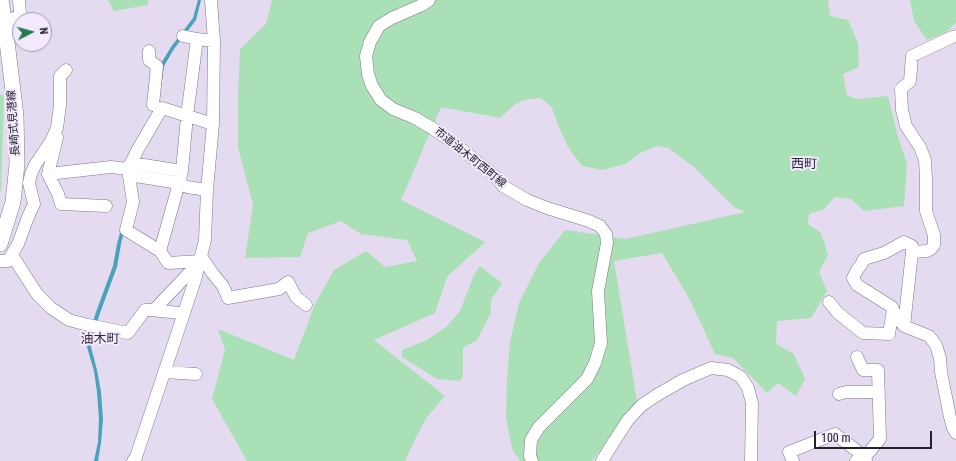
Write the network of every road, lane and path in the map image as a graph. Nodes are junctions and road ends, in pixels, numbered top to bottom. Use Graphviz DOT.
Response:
graph roads {
  1 [pos="1,0"];
  2 [pos="19,0"];
  3 [pos="211,0"];
  4 [pos="429,0"];
  5 [pos="5,25"];
  6 [pos="183,36"];
  7 [pos="956,36"];
  8 [pos="197,39"];
  9 [pos="214,41"];
  10 [pos="149,51"];
  11 [pos="66,70"];
  12 [pos="153,107"];
  13 [pos="187,116"];
  14 [pos="213,124"];
  15 [pos="57,128"];
  16 [pos="130,169"];
  17 [pos="182,170"];
  18 [pos="48,174"];
  19 [pos="179,184"];
  20 [pos="207,190"];
  21 [pos="106,206"];
  22 [pos="0,244"];
  23 [pos="160,251"];
  24 [pos="912,252"];
  25 [pos="12,254"];
  26 [pos="200,259"];
  27 [pos="0,261"];
  28 [pos="195,280"];
  29 [pos="829,302"];
  30 [pos="306,305"];
  31 [pos="154,310"];
  32 [pos="893,310"];
  33 [pos="184,314"];
  34 [pos="904,326"];
  35 [pos="857,357"];
  36 [pos="164,372"];
  37 [pos="196,374"];
  38 [pos="878,392"];
  39 [pos="839,394"];
  40 [pos="956,433"];
  41 [pos="862,460"];
  42 [pos="133,461"];
  43 [pos="532,461"];
  44 [pos="602,461"];
  45 [pos="751,461"];
  46 [pos="793,461"];
  1 -- 5 [label="main road, 長崎式見港線"];
  2 -- 5 [label="street"];
  3 -- 9 [label="street"];
  4 -- 43 [label="street, 市道油木町西町線"];
  5 -- 22 [label="main road, 長崎式見港線"];
  6 -- 8 [label="street"];
  7 -- 24 [label="street"];
  8 -- 9 [label="street"];
  8 -- 13 [label="street"];
  9 -- 14 [label="street"];
  10 -- 12 [label="street"];
  11 -- 15 [label="street"];
  12 -- 13 [label="street"];
  12 -- 16 [label="street"];
  13 -- 14 [label="street"];
  13 -- 17 [label="street"];
  14 -- 20 [label="street"];
  15 -- 18 [label="street"];
  15 -- 25 [label="street"];
  16 -- 17 [label="street"];
  16 -- 18 [label="street"];
  16 -- 19 [label="street"];
  16 -- 23 [label="street"];
  17 -- 19 [label="street"];
  18 -- 21 [label="street"];
  19 -- 20 [label="street"];
  19 -- 23 [label="street"];
  20 -- 26 [label="street"];
  23 -- 26 [label="street"];
  24 -- 32 [label="street"];
  24 -- 34 [label="street"];
  25 -- 27 [label="street"];
  25 -- 31 [label="street"];
  26 -- 28 [label="street"];
  26 -- 30 [label="street"];
  28 -- 31 [label="street"];
  28 -- 33 [label="street"];
  29 -- 32 [label="street"];
  31 -- 33 [label="street"];
  32 -- 34 [label="street"];
  33 -- 36 [label="street"];
  34 -- 40 [label="street"];
  35 -- 38 [label="street"];
  36 -- 37 [label="street"];
  36 -- 42 [label="street"];
  38 -- 39 [label="street"];
  38 -- 41 [label="street"];
  41 -- 46 [label="street"];
  44 -- 45 [label="street"];
}
